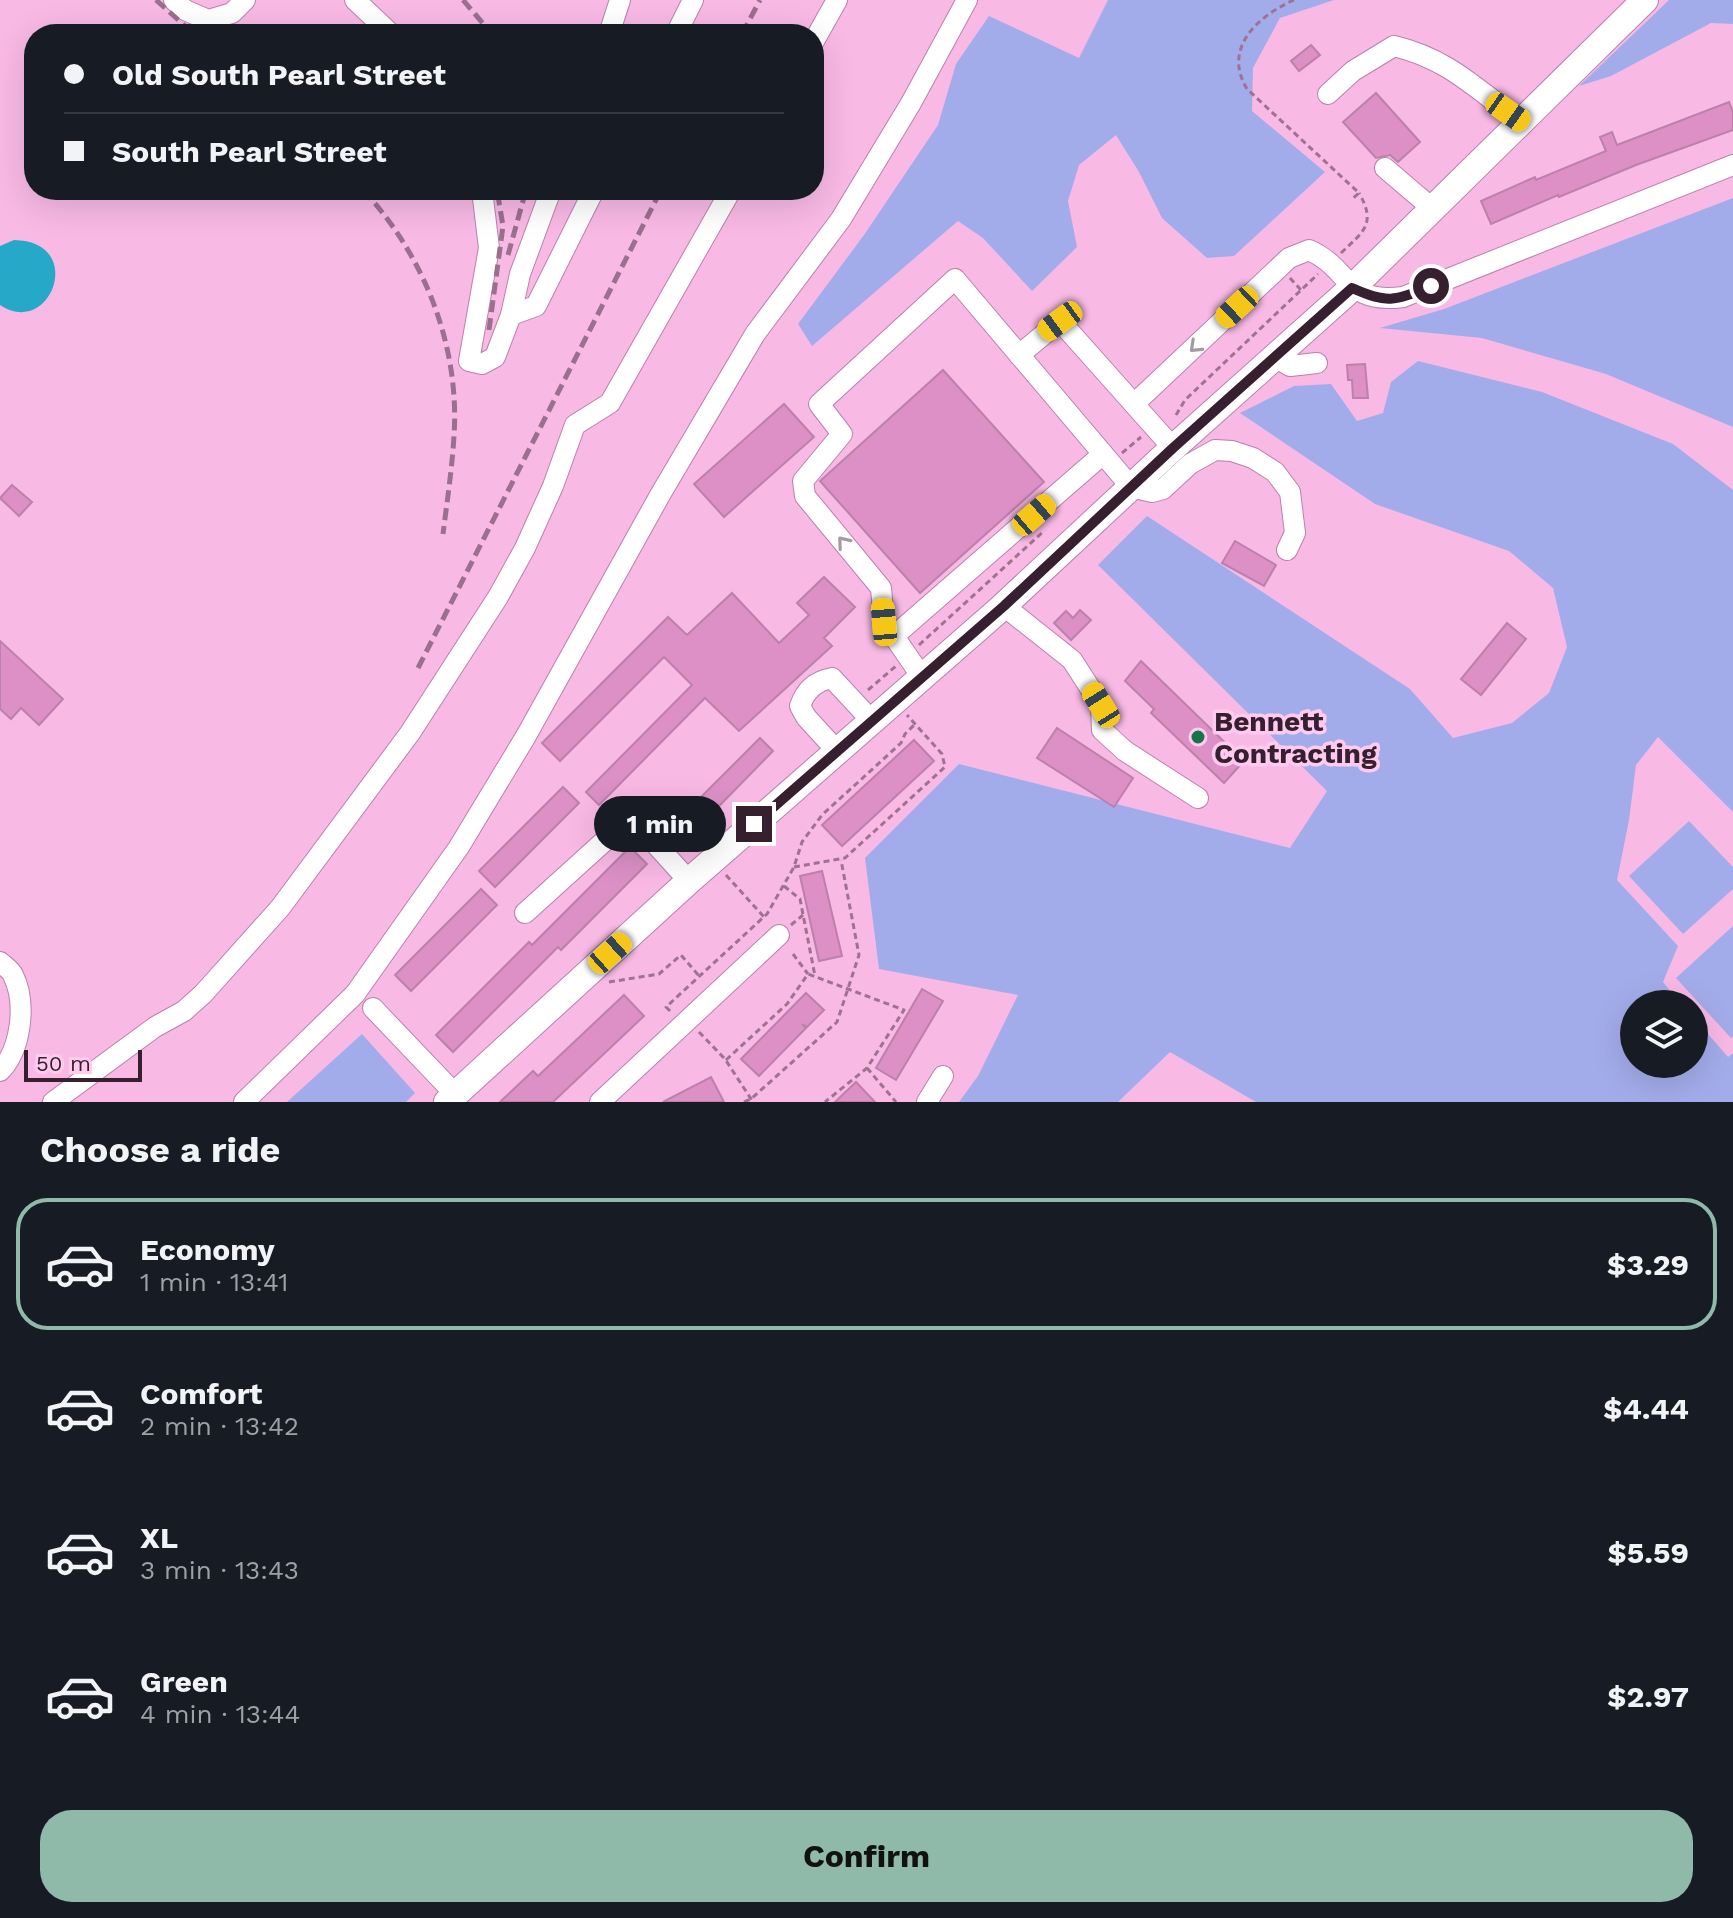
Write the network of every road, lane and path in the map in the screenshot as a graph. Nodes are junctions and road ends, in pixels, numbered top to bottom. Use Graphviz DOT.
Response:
graph roads {
  1 [pos="174,0"];
  2 [pos="245,0"];
  3 [pos="355,0"];
  4 [pos="620,0"];
  5 [pos="693,0"];
  6 [pos="837,0"];
  7 [pos="967,0"];
  8 [pos="1294,0"];
  9 [pos="1645,0"];
  10 [pos="380,24"];
  11 [pos="612,24"];
  12 [pos="681,24"];
  13 [pos="824,24"];
  14 [pos="1328,94"];
  15 [pos="1522,122"];
  16 [pos="1733,165"];
  17 [pos="1385,168"];
  18 [pos="1359,193"];
  19 [pos="1352,199"];
  20 [pos="483,200"];
  21 [pos="547,200"];
  22 [pos="589,200"];
  23 [pos="725,200"];
  24 [pos="1433,209"];
  25 [pos="1324,259"];
  26 [pos="1352,288"];
  27 [pos="511,315"];
  28 [pos="1019,355"];
  29 [pos="1275,357"];
  30 [pos="1317,363"];
  31 [pos="1134,404"];
  32 [pos="1173,448"];
  33 [pos="1103,454"];
  34 [pos="1131,487"];
  35 [pos="1287,550"];
  36 [pos="1004,606"];
  37 [pos="889,629"];
  38 [pos="922,677"];
  39 [pos="894,701"];
  40 [pos="872,721"];
  41 [pos="915,724"];
  42 [pos="832,746"];
  43 [pos="1198,798"];
  44 [pos="841,860"];
  45 [pos="794,867"];
  46 [pos="723,873"];
  47 [pos="689,881"];
  48 [pos="784,886"];
  49 [pos="525,913"];
  50 [pos="764,917"];
  51 [pos="779,935"];
  52 [pos="793,954"];
  53 [pos="0,962"];
  54 [pos="808,974"];
  55 [pos="815,976"];
  56 [pos="700,977"];
  57 [pos="603,983"];
  58 [pos="849,989"];
  59 [pos="373,1008"];
  60 [pos="686,1023"];
  61 [pos="726,1060"];
  62 [pos="867,1068"];
  63 [pos="0,1071"];
  64 [pos="943,1076"];
  65 [pos="451,1098"];
  66 [pos="752,1100"];
  67 [pos="53,1102"];
  68 [pos="244,1102"];
  69 [pos="600,1102"];
  70 [pos="744,1102"];
  71 [pos="825,1102"];
  72 [pos="896,1102"];
  73 [pos="927,1102"];
  1 -- 2 [label="street"];
  3 -- 10 [label="street"];
  4 -- 11 [label="street"];
  5 -- 12 [label="street"];
  6 -- 13 [label="street"];
  7 -- 68 [label="street"];
  8 -- 18 [label="path"];
  9 -- 15 [label="main road"];
  14 -- 15 [label="street"];
  15 -- 24 [label="main road"];
  16 -- 26 [label="street"];
  17 -- 24 [label="street"];
  18 -- 19 [label="path"];
  18 -- 25 [label="path"];
  20 -- 27 [label="street"];
  21 -- 27 [label="street"];
  22 -- 27 [label="street"];
  23 -- 67 [label="street"];
  24 -- 26 [label="main road"];
  25 -- 26 [label="street"];
  25 -- 31 [label="street, one-way"];
  26 -- 29 [label="main road"];
  28 -- 31 [label="street"];
  28 -- 33 [label="street"];
  37 -- 28 [label="street, one-way"];
  29 -- 30 [label="street"];
  29 -- 32 [label="main road"];
  31 -- 32 [label="street"];
  32 -- 34 [label="main road"];
  33 -- 34 [label="street"];
  33 -- 37 [label="street"];
  34 -- 35 [label="street"];
  34 -- 36 [label="main road"];
  36 -- 38 [label="main road"];
  36 -- 43 [label="street"];
  37 -- 38 [label="street"];
  38 -- 39 [label="main road"];
  39 -- 40 [label="main road"];
  39 -- 41 [label="path"];
  40 -- 42 [label="main road"];
  40 -- 42 [label="street"];
  41 -- 44 [label="path"];
  41 -- 45 [label="path"];
  42 -- 47 [label="main road"];
  44 -- 45 [label="path"];
  44 -- 58 [label="path"];
  45 -- 48 [label="path"];
  46 -- 50 [label="path"];
  47 -- 49 [label="street"];
  47 -- 65 [label="main road"];
  48 -- 50 [label="path"];
  48 -- 55 [label="path"];
  50 -- 56 [label="path"];
  51 -- 60 [label="street"];
  52 -- 54 [label="path"];
  53 -- 63 [label="street"];
  54 -- 55 [label="path"];
  54 -- 61 [label="path"];
  55 -- 58 [label="path"];
  56 -- 57 [label="path"];
  56 -- 60 [label="path"];
  58 -- 62 [label="path"];
  58 -- 66 [label="path"];
  59 -- 65 [label="street"];
  60 -- 61 [label="path"];
  60 -- 69 [label="street"];
  61 -- 66 [label="path"];
  62 -- 71 [label="path"];
  62 -- 72 [label="path"];
  64 -- 73 [label="street"];
  66 -- 70 [label="path"];
}
